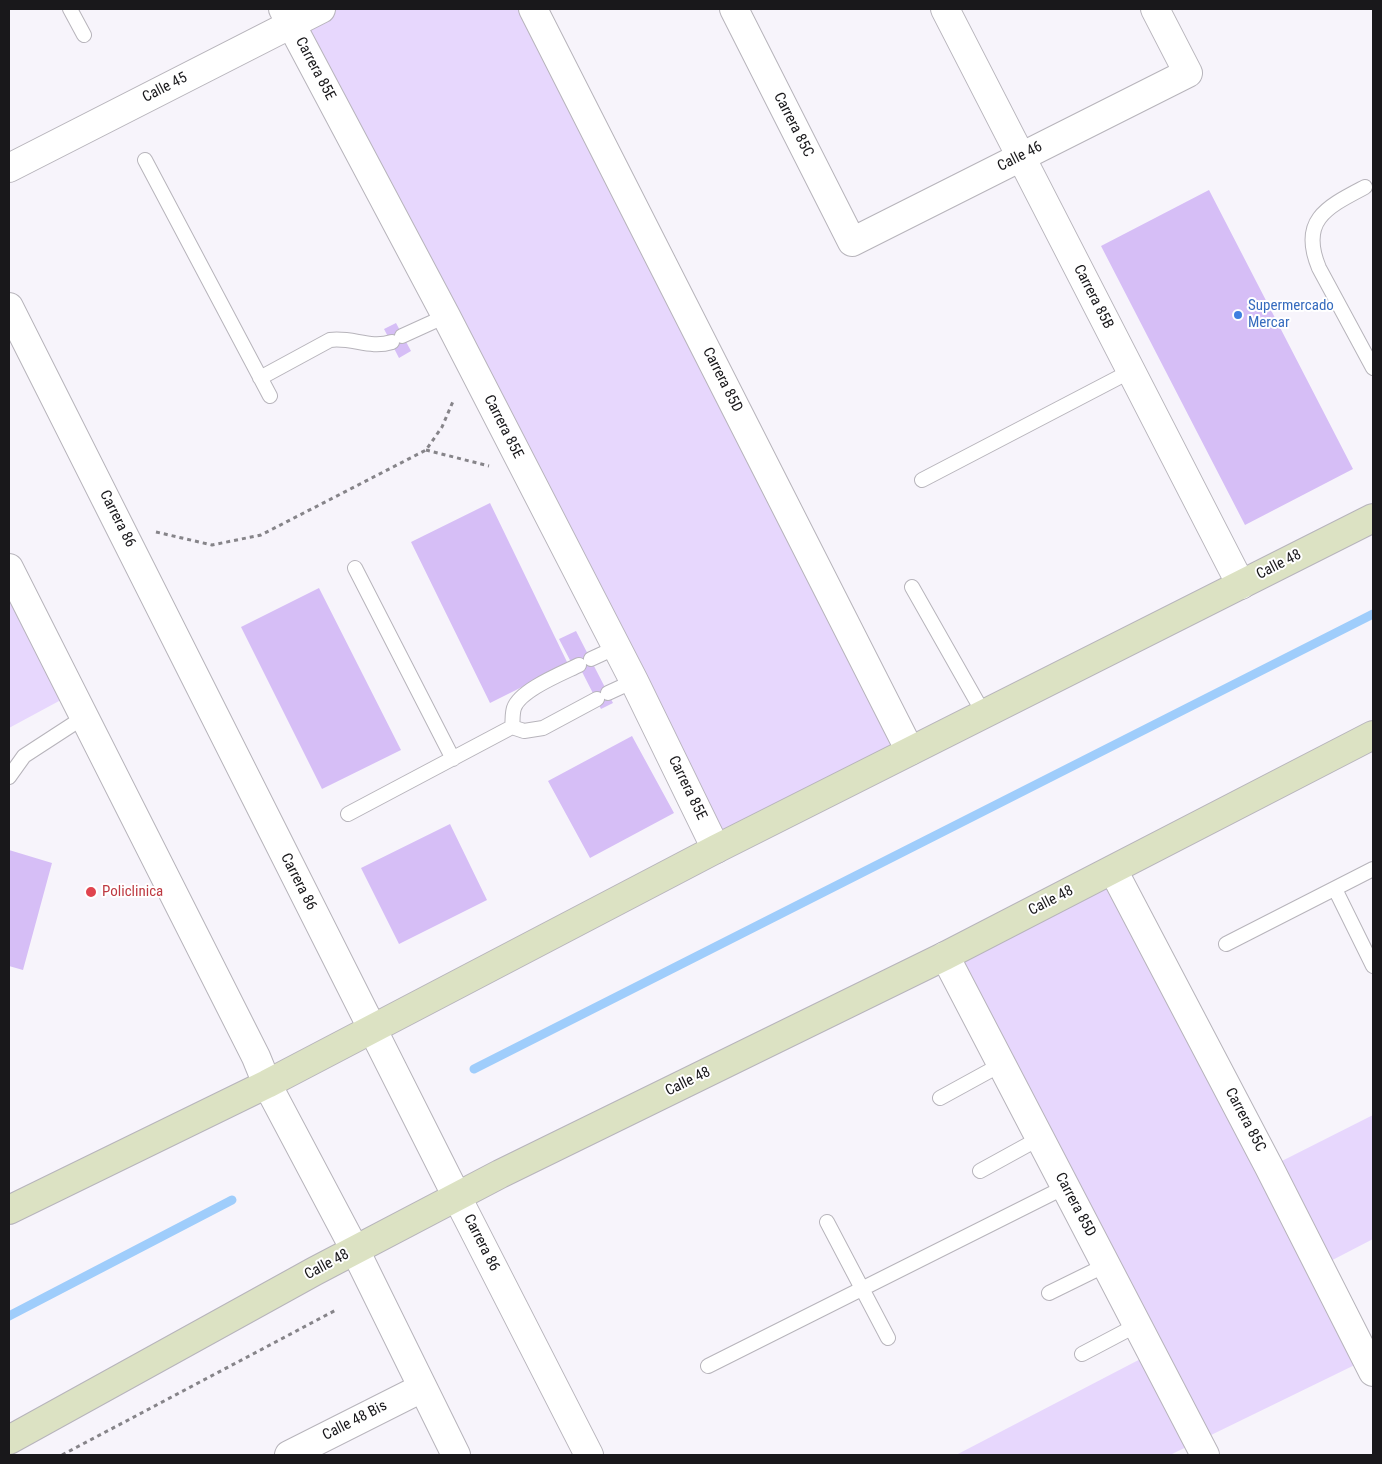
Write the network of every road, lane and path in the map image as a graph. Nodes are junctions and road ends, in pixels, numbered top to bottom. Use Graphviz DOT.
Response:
graph roads {
  1 [pos="70,9"];
  2 [pos="321,9"];
  3 [pos="533,9"];
  4 [pos="734,9"];
  5 [pos="945,9"];
  6 [pos="1155,9"];
  7 [pos="287,16"];
  8 [pos="84,35"];
  9 [pos="1021,157"];
  10 [pos="145,160"];
  11 [pos="9,168"];
  12 [pos="1365,187"];
  13 [pos="852,242"];
  14 [pos="9,307"];
  15 [pos="446,316"];
  16 [pos="470,361"];
  17 [pos="1373,368"];
  18 [pos="1131,371"];
  19 [pos="260,378"];
  20 [pos="270,396"];
  21 [pos="426,450"];
  22 [pos="530,478"];
  23 [pos="922,480"];
  24 [pos="1373,518"];
  25 [pos="120,524"];
  26 [pos="9,568"];
  27 [pos="355,568"];
  28 [pos="1241,585"];
  29 [pos="912,587"];
  30 [pos="617,647"];
  31 [pos="634,681"];
  32 [pos="984,714"];
  33 [pos="84,717"];
  34 [pos="512,727"];
  35 [pos="1373,735"];
  36 [pos="910,751"];
  37 [pos="453,759"];
  38 [pos="9,777"];
  39 [pos="348,814"];
  40 [pos="716,849"];
  41 [pos="1373,869"];
  42 [pos="1113,870"];
  43 [pos="1335,888"];
  44 [pos="1226,944"];
  45 [pos="945,956"];
  46 [pos="1373,966"];
  47 [pos="373,1029"];
  48 [pos="1002,1064"];
  49 [pos="267,1084"];
  50 [pos="940,1098"];
  51 [pos="1040,1138"];
  52 [pos="980,1171"];
  53 [pos="1065,1187"];
  54 [pos="457,1197"];
  55 [pos="9,1210"];
  56 [pos="827,1222"];
  57 [pos="355,1250"];
  58 [pos="1106,1265"];
  59 [pos="862,1288"];
  60 [pos="1050,1294"];
  61 [pos="336,1310"];
  62 [pos="1137,1324"];
  63 [pos="888,1338"];
  64 [pos="1082,1354"];
  65 [pos="708,1366"];
  66 [pos="1373,1372"];
  67 [pos="422,1388"];
  68 [pos="9,1440"];
  69 [pos="62,1455"];
  70 [pos="289,1455"];
  71 [pos="456,1455"];
  72 [pos="589,1455"];
  73 [pos="1205,1455"];
  1 -- 8 [label="lane"];
  2 -- 7 [label="street, Calle 45"];
  3 -- 36 [label="street, Carrera 85D"];
  4 -- 13 [label="street, Carrera 85C"];
  5 -- 9 [label="street, Carrera 85B"];
  6 -- 9 [label="street, Calle 46"];
  7 -- 11 [label="street, Calle 45"];
  7 -- 15 [label="street, Carrera 85E"];
  9 -- 13 [label="street, Calle 46"];
  9 -- 18 [label="street, Carrera 85B"];
  10 -- 19 [label="lane"];
  12 -- 17 [label="lane"];
  14 -- 25 [label="street, Carrera 86"];
  15 -- 16 [label="street, Carrera 85E"];
  15 -- 19 [label="lane"];
  16 -- 21 [label="path"];
  16 -- 22 [label="street, Carrera 85E"];
  18 -- 23 [label="lane"];
  18 -- 28 [label="street, Carrera 85B"];
  19 -- 20 [label="lane"];
  21 -- 22 [label="path"];
  21 -- 25 [label="path"];
  22 -- 30 [label="street, Carrera 85E"];
  24 -- 28 [label="main road, Calle 48"];
  25 -- 47 [label="street, Carrera 86"];
  26 -- 33 [label="street"];
  27 -- 37 [label="lane"];
  28 -- 32 [label="main road, Calle 48"];
  29 -- 32 [label="lane"];
  30 -- 31 [label="street, Carrera 85E"];
  30 -- 34 [label="lane"];
  31 -- 34 [label="lane"];
  31 -- 40 [label="street, Carrera 85E"];
  32 -- 36 [label="main road, Calle 48"];
  33 -- 38 [label="lane"];
  33 -- 49 [label="street"];
  34 -- 37 [label="lane"];
  35 -- 42 [label="main road, Calle 48"];
  36 -- 40 [label="main road, Calle 48"];
  37 -- 39 [label="lane"];
  40 -- 47 [label="main road, Calle 48"];
  41 -- 43 [label="lane"];
  42 -- 45 [label="main road, Calle 48"];
  42 -- 66 [label="street, Carrera 85C"];
  43 -- 44 [label="lane"];
  43 -- 46 [label="lane"];
  45 -- 48 [label="street, Carrera 85D"];
  45 -- 54 [label="main road, Calle 48"];
  47 -- 49 [label="main road, Calle 48"];
  47 -- 54 [label="street, Carrera 86"];
  48 -- 50 [label="lane"];
  48 -- 51 [label="street, Carrera 85D"];
  49 -- 55 [label="main road, Calle 48"];
  49 -- 57 [label="street"];
  51 -- 52 [label="lane"];
  51 -- 53 [label="street, Carrera 85D"];
  53 -- 58 [label="street, Carrera 85D"];
  53 -- 59 [label="lane"];
  54 -- 57 [label="main road, Calle 48"];
  54 -- 72 [label="street, Carrera 86"];
  56 -- 59 [label="lane"];
  57 -- 67 [label="street"];
  57 -- 68 [label="main road, Calle 48"];
  58 -- 60 [label="lane"];
  58 -- 62 [label="street, Carrera 85D"];
  59 -- 63 [label="lane"];
  59 -- 65 [label="lane"];
  61 -- 69 [label="path"];
  62 -- 64 [label="lane"];
  62 -- 73 [label="street, Carrera 85D"];
  67 -- 70 [label="street, Calle 48 Bis"];
  67 -- 71 [label="street"];
}
